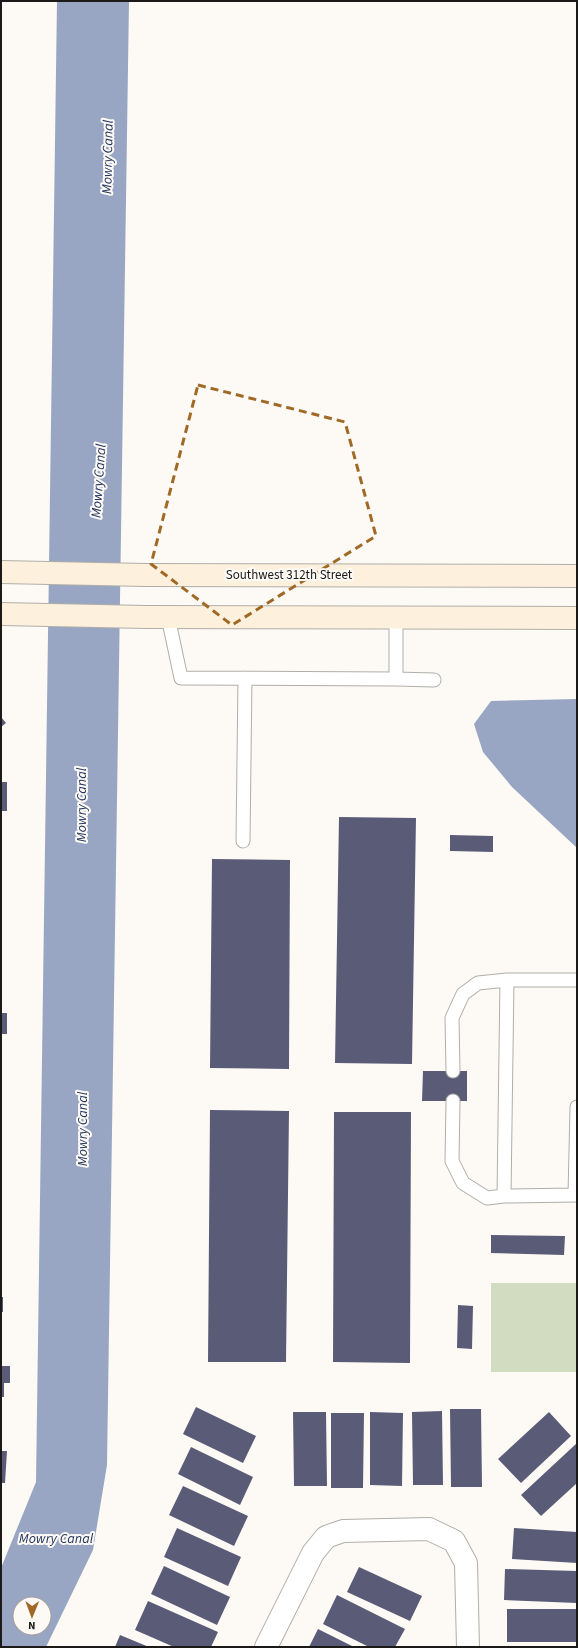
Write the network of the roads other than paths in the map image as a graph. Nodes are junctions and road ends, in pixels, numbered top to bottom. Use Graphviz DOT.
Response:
graph roads {
  1 [pos="1,572"];
  2 [pos="577,576"];
  3 [pos="1,614"];
  4 [pos="168,617"];
  5 [pos="396,618"];
  6 [pos="577,618"];
  7 [pos="245,678"];
  8 [pos="396,679"];
  9 [pos="434,680"];
  10 [pos="244,842"];
  11 [pos="507,980"];
  12 [pos="577,980"];
  13 [pos="453,1071"];
  14 [pos="453,1101"];
  15 [pos="577,1107"];
  16 [pos="576,1195"];
  17 [pos="504,1196"];
  18 [pos="266,1647"];
  19 [pos="468,1647"];
  1 -- 2 [label="main road, Southwest 312th Street"];
  3 -- 4 [label="main road"];
  4 -- 5 [label="main road"];
  4 -- 7 [label="lane"];
  5 -- 6 [label="main road"];
  5 -- 8 [label="lane"];
  7 -- 8 [label="lane"];
  7 -- 10 [label="lane"];
  8 -- 9 [label="lane"];
  11 -- 12 [label="lane"];
  11 -- 13 [label="lane"];
  11 -- 17 [label="lane"];
  14 -- 17 [label="lane"];
  15 -- 16 [label="lane"];
  16 -- 17 [label="lane"];
  18 -- 19 [label="street"];
}
